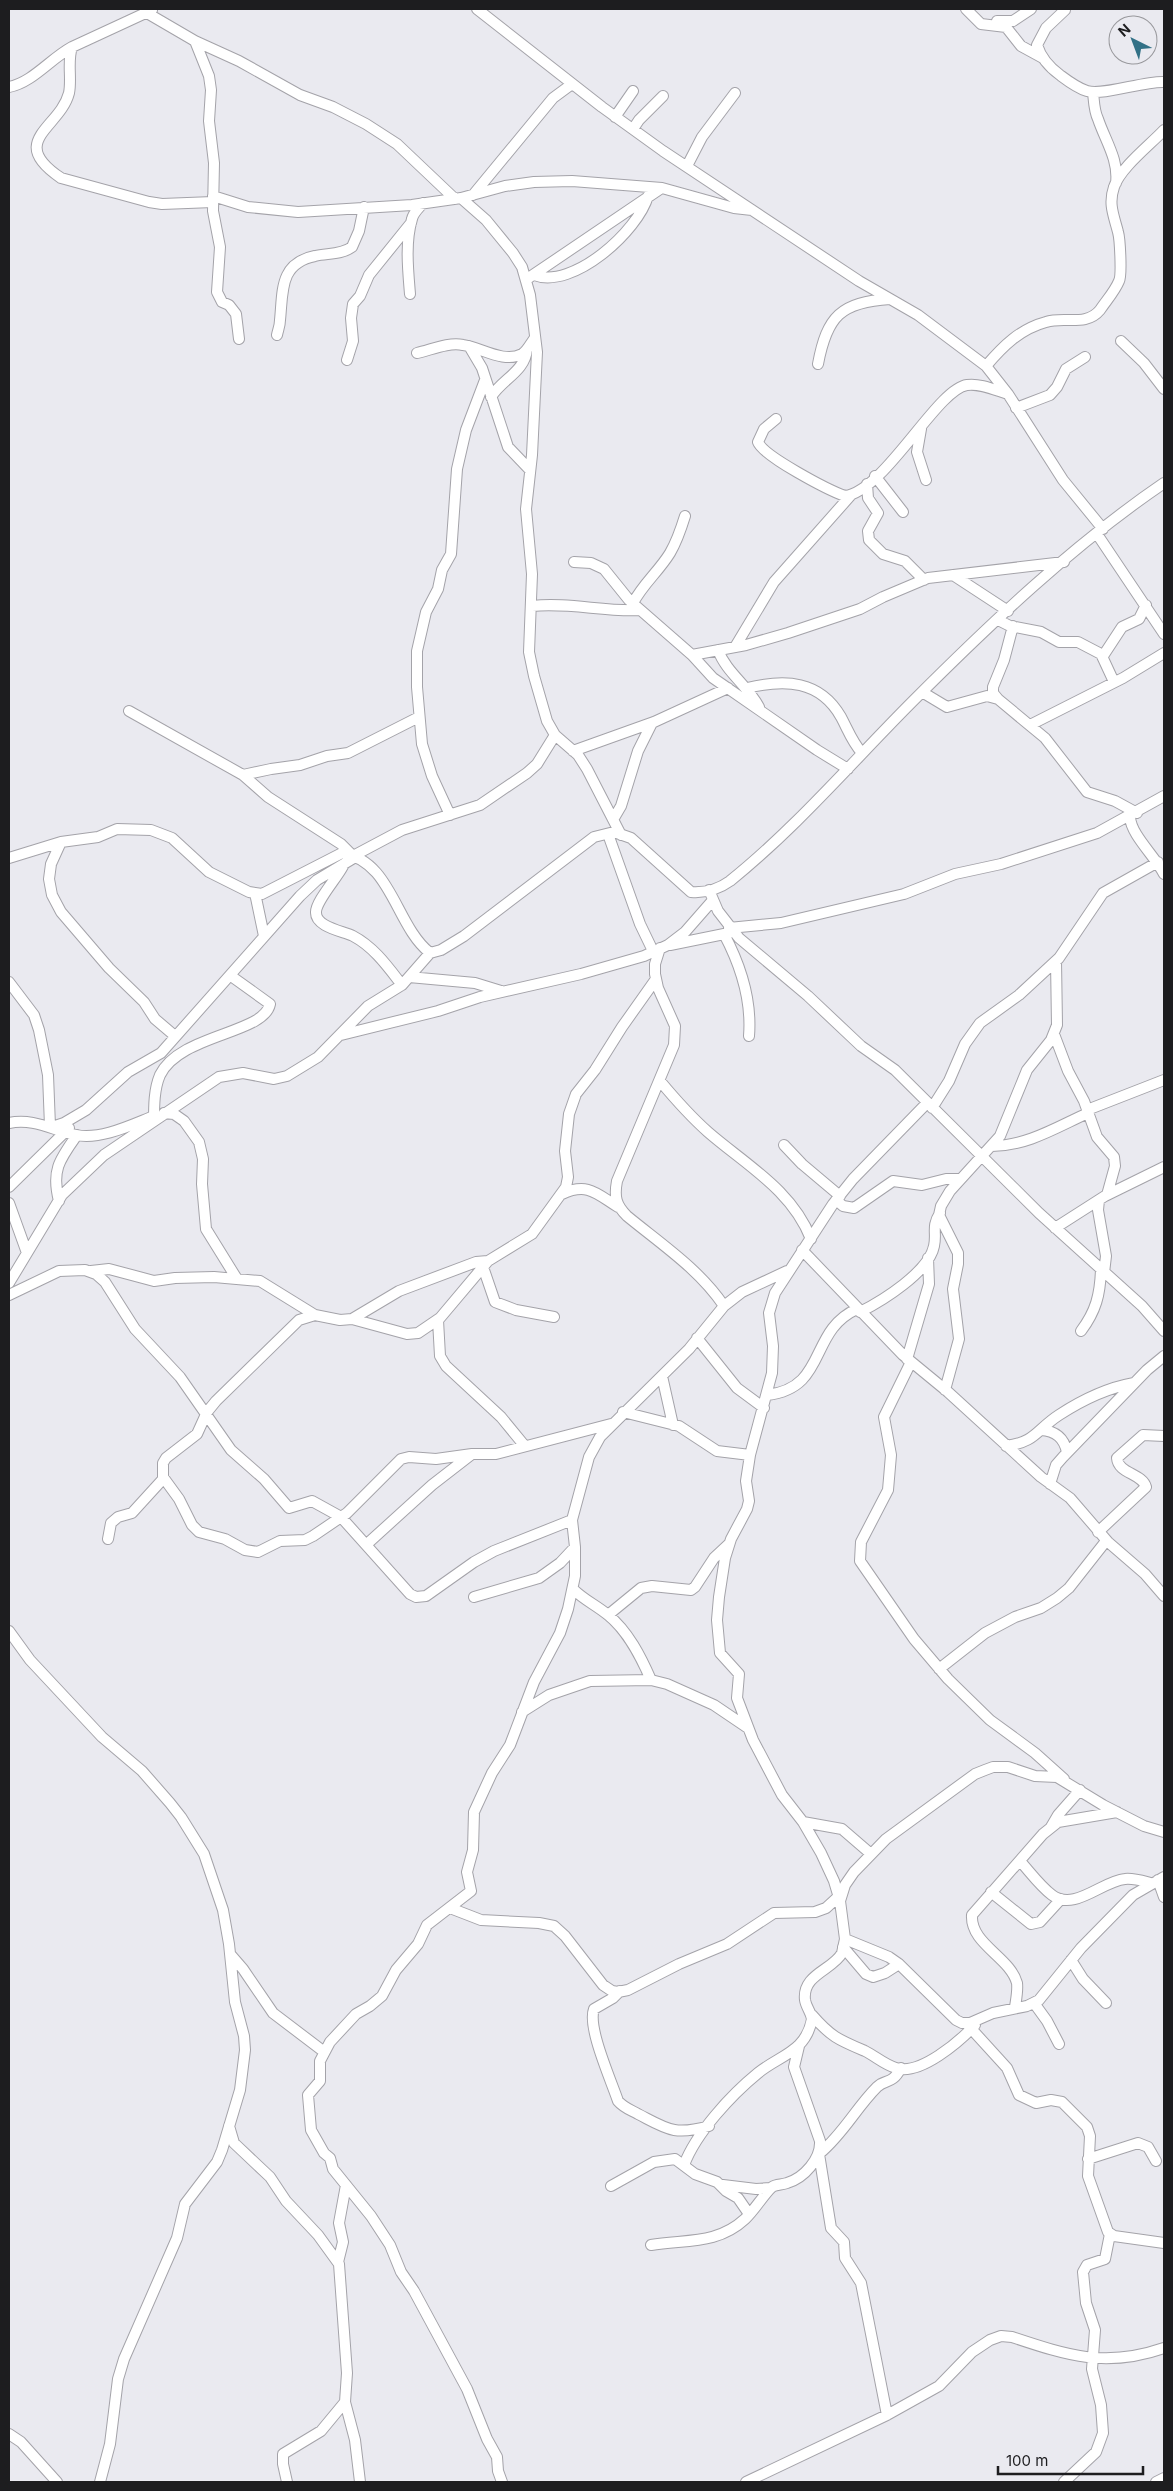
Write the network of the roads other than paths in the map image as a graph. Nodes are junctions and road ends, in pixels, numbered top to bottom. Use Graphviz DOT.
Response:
graph roads {
  1 [pos="477,9"];
  2 [pos="966,9"];
  3 [pos="1031,9"];
  4 [pos="1051,9"];
  5 [pos="1066,9"];
  6 [pos="151,10"];
  7 [pos="986,25"];
  8 [pos="195,41"];
  9 [pos="72,47"];
  10 [pos="1043,58"];
  11 [pos="1164,82"];
  12 [pos="572,84"];
  13 [pos="9,87"];
  14 [pos="633,91"];
  15 [pos="1093,92"];
  16 [pos="735,93"];
  17 [pos="663,96"];
  18 [pos="615,117"];
  19 [pos="633,129"];
  20 [pos="1164,130"];
  21 [pos="1160,140"];
  22 [pos="687,166"];
  23 [pos="1116,183"];
  24 [pos="662,188"];
  25 [pos="472,195"];
  26 [pos="648,196"];
  27 [pos="213,199"];
  28 [pos="458,199"];
  29 [pos="423,203"];
  30 [pos="364,208"];
  31 [pos="754,210"];
  32 [pos="411,223"];
  33 [pos="530,277"];
  34 [pos="410,294"];
  35 [pos="890,299"];
  36 [pos="277,335"];
  37 [pos="239,339"];
  38 [pos="534,339"];
  39 [pos="1121,341"];
  40 [pos="469,346"];
  41 [pos="527,349"];
  42 [pos="417,353"];
  43 [pos="1085,357"];
  44 [pos="347,360"];
  45 [pos="818,364"];
  46 [pos="986,366"];
  47 [pos="485,380"];
  48 [pos="1164,389"];
  49 [pos="1008,394"];
  50 [pos="491,397"];
  51 [pos="1016,408"];
  52 [pos="776,420"];
  53 [pos="921,428"];
  54 [pos="530,470"];
  55 [pos="876,476"];
  56 [pos="926,480"];
  57 [pos="1164,483"];
  58 [pos="867,484"];
  59 [pos="851,495"];
  60 [pos="904,512"];
  61 [pos="685,516"];
  62 [pos="1100,531"];
  63 [pos="574,562"];
  64 [pos="1064,562"];
  65 [pos="953,575"];
  66 [pos="924,580"];
  67 [pos="1146,605"];
  68 [pos="532,606"];
  69 [pos="637,607"];
  70 [pos="1008,611"];
  71 [pos="998,620"];
  72 [pos="1013,626"];
  73 [pos="1164,634"];
  74 [pos="735,647"];
  75 [pos="718,650"];
  76 [pos="1164,653"];
  77 [pos="692,655"];
  78 [pos="1103,656"];
  79 [pos="713,678"];
  80 [pos="1114,682"];
  81 [pos="728,688"];
  82 [pos="747,688"];
  83 [pos="922,692"];
  84 [pos="998,699"];
  85 [pos="700,700"];
  86 [pos="761,710"];
  87 [pos="129,711"];
  88 [pos="419,717"];
  89 [pos="652,723"];
  90 [pos="1030,725"];
  91 [pos="555,735"];
  92 [pos="573,751"];
  93 [pos="862,754"];
  94 [pos="848,769"];
  95 [pos="243,776"];
  96 [pos="1164,796"];
  97 [pos="450,815"];
  98 [pos="1133,815"];
  99 [pos="614,818"];
  100 [pos="608,834"];
  101 [pos="621,834"];
  102 [pos="61,842"];
  103 [pos="354,855"];
  104 [pos="9,858"];
  105 [pos="1158,862"];
  106 [pos="343,866"];
  107 [pos="1164,874"];
  108 [pos="255,893"];
  109 [pos="711,895"];
  110 [pos="729,931"];
  111 [pos="264,936"];
  112 [pos="659,948"];
  113 [pos="430,953"];
  114 [pos="1056,961"];
  115 [pos="231,976"];
  116 [pos="409,977"];
  117 [pos="656,979"];
  118 [pos="9,982"];
  119 [pos="402,985"];
  120 [pos="504,992"];
  121 [pos="1054,1034"];
  122 [pos="340,1035"];
  123 [pos="176,1036"];
  124 [pos="749,1036"];
  125 [pos="1164,1080"];
  126 [pos="660,1081"];
  127 [pos="930,1105"];
  128 [pos="86,1110"];
  129 [pos="1087,1112"];
  130 [pos="157,1116"];
  131 [pos="9,1123"];
  132 [pos="51,1126"];
  133 [pos="65,1131"];
  134 [pos="76,1135"];
  135 [pos="784,1145"];
  136 [pos="992,1146"];
  137 [pos="983,1157"];
  138 [pos="1164,1167"];
  139 [pos="1113,1172"];
  140 [pos="960,1179"];
  141 [pos="1133,1182"];
  142 [pos="9,1187"];
  143 [pos="562,1194"];
  144 [pos="838,1198"];
  145 [pos="1103,1198"];
  146 [pos="59,1200"];
  147 [pos="9,1203"];
  148 [pos="618,1207"];
  149 [pos="940,1213"];
  150 [pos="1056,1228"];
  151 [pos="811,1239"];
  152 [pos="802,1250"];
  153 [pos="26,1253"];
  154 [pos="928,1258"];
  155 [pos="486,1264"];
  156 [pos="92,1271"];
  157 [pos="788,1271"];
  158 [pos="1102,1272"];
  159 [pos="237,1278"];
  160 [pos="9,1283"];
  161 [pos="9,1295"];
  162 [pos="724,1306"];
  163 [pos="858,1311"];
  164 [pos="314,1315"];
  165 [pos="554,1316"];
  166 [pos="352,1319"];
  167 [pos="438,1320"];
  168 [pos="1081,1331"];
  169 [pos="1164,1331"];
  170 [pos="698,1338"];
  171 [pos="1164,1356"];
  172 [pos="909,1361"];
  173 [pos="662,1376"];
  174 [pos="1134,1383"];
  175 [pos="946,1390"];
  176 [pos="767,1394"];
  177 [pos="196,1399"];
  178 [pos="216,1401"];
  179 [pos="764,1408"];
  180 [pos="207,1412"];
  181 [pos="623,1412"];
  182 [pos="611,1424"];
  183 [pos="673,1424"];
  184 [pos="1041,1430"];
  185 [pos="1164,1436"];
  186 [pos="524,1445"];
  187 [pos="1006,1446"];
  188 [pos="1067,1452"];
  189 [pos="472,1454"];
  190 [pos="750,1455"];
  191 [pos="163,1477"];
  192 [pos="1050,1484"];
  193 [pos="342,1517"];
  194 [pos="572,1520"];
  195 [pos="1098,1532"];
  196 [pos="108,1539"];
  197 [pos="1106,1541"];
  198 [pos="730,1543"];
  199 [pos="368,1544"];
  200 [pos="575,1547"];
  201 [pos="573,1589"];
  202 [pos="1164,1596"];
  203 [pos="474,1597"];
  204 [pos="608,1615"];
  205 [pos="9,1631"];
  206 [pos="939,1669"];
  207 [pos="651,1680"];
  208 [pos="522,1712"];
  209 [pos="748,1728"];
  210 [pos="1065,1780"];
  211 [pos="1080,1790"];
  212 [pos="1117,1812"];
  213 [pos="803,1822"];
  214 [pos="1050,1828"];
  215 [pos="1164,1832"];
  216 [pos="871,1854"];
  217 [pos="1020,1861"];
  218 [pos="1158,1880"];
  219 [pos="991,1892"];
  220 [pos="1164,1897"];
  221 [pos="839,1899"];
  222 [pos="1061,1899"];
  223 [pos="450,1908"];
  224 [pos="844,1943"];
  225 [pos="230,1954"];
  226 [pos="1071,1960"];
  227 [pos="900,1964"];
  228 [pos="620,1992"];
  229 [pos="1106,2003"];
  230 [pos="1034,2004"];
  231 [pos="1015,2007"];
  232 [pos="812,2015"];
  233 [pos="969,2026"];
  234 [pos="1059,2044"];
  235 [pos="799,2045"];
  236 [pos="323,2051"];
  237 [pos="901,2068"];
  238 [pos="229,2125"];
  239 [pos="709,2126"];
  240 [pos="820,2154"];
  241 [pos="1088,2159"];
  242 [pos="1156,2161"];
  243 [pos="684,2165"];
  244 [pos="719,2184"];
  245 [pos="346,2185"];
  246 [pos="611,2186"];
  247 [pos="771,2188"];
  248 [pos="749,2214"];
  249 [pos="1110,2234"];
  250 [pos="1164,2243"];
  251 [pos="651,2245"];
  252 [pos="338,2262"];
  253 [pos="1164,2348"];
  254 [pos="1092,2360"];
  255 [pos="345,2402"];
  256 [pos="887,2415"];
  257 [pos="9,2434"];
  258 [pos="1164,2478"];
  259 [pos="57,2482"];
  260 [pos="100,2482"];
  261 [pos="287,2482"];
  262 [pos="360,2482"];
  263 [pos="502,2482"];
  264 [pos="746,2482"];
  265 [pos="1064,2482"];
  266 [pos="1156,2482"];
  1 -- 12 [label="street"];
  2 -- 7 [label="street"];
  3 -- 7 [label="street"];
  4 -- 5 [label="street"];
  5 -- 10 [label="street"];
  6 -- 8 [label="street"];
  6 -- 9 [label="street"];
  7 -- 10 [label="street"];
  8 -- 27 [label="street"];
  8 -- 28 [label="street"];
  9 -- 13 [label="street"];
  9 -- 27 [label="street"];
  10 -- 15 [label="street"];
  11 -- 15 [label="street"];
  12 -- 18 [label="street"];
  12 -- 25 [label="street"];
  14 -- 18 [label="street"];
  15 -- 23 [label="street"];
  16 -- 22 [label="street"];
  17 -- 19 [label="street"];
  18 -- 19 [label="street"];
  19 -- 22 [label="street"];
  20 -- 21 [label="street"];
  21 -- 23 [label="street"];
  22 -- 31 [label="street"];
  23 -- 46 [label="street"];
  24 -- 25 [label="street"];
  24 -- 26 [label="street"];
  24 -- 31 [label="street"];
  25 -- 28 [label="street"];
  26 -- 33 [label="street"];
  26 -- 33 [label="street"];
  27 -- 30 [label="street"];
  27 -- 37 [label="street"];
  28 -- 29 [label="street"];
  28 -- 33 [label="street"];
  29 -- 30 [label="street"];
  29 -- 32 [label="street"];
  30 -- 36 [label="street"];
  31 -- 35 [label="street"];
  32 -- 34 [label="street"];
  32 -- 44 [label="street"];
  33 -- 38 [label="street"];
  35 -- 45 [label="street"];
  35 -- 46 [label="street"];
  38 -- 41 [label="street"];
  38 -- 54 [label="street"];
  39 -- 48 [label="street"];
  40 -- 41 [label="street"];
  40 -- 42 [label="street"];
  40 -- 47 [label="street"];
  41 -- 50 [label="street"];
  43 -- 51 [label="street"];
  46 -- 49 [label="street"];
  47 -- 50 [label="street"];
  47 -- 88 [label="street"];
  49 -- 51 [label="street"];
  49 -- 53 [label="street"];
  50 -- 54 [label="street"];
  51 -- 62 [label="street"];
  52 -- 59 [label="street"];
  53 -- 55 [label="street"];
  53 -- 56 [label="street"];
  54 -- 68 [label="street"];
  55 -- 58 [label="street"];
  55 -- 60 [label="street"];
  57 -- 62 [label="street"];
  58 -- 59 [label="street"];
  58 -- 66 [label="street"];
  59 -- 74 [label="street"];
  61 -- 69 [label="street"];
  62 -- 64 [label="street"];
  62 -- 67 [label="street"];
  63 -- 69 [label="street"];
  64 -- 65 [label="street"];
  64 -- 70 [label="street"];
  65 -- 66 [label="street"];
  65 -- 70 [label="street"];
  66 -- 74 [label="street"];
  67 -- 73 [label="street"];
  67 -- 78 [label="street"];
  68 -- 69 [label="street"];
  68 -- 91 [label="street"];
  69 -- 77 [label="street"];
  70 -- 71 [label="street"];
  71 -- 72 [label="street"];
  71 -- 83 [label="street"];
  72 -- 78 [label="street"];
  72 -- 84 [label="street"];
  74 -- 75 [label="street"];
  75 -- 77 [label="street"];
  75 -- 82 [label="street"];
  76 -- 80 [label="street"];
  77 -- 79 [label="street"];
  78 -- 80 [label="street"];
  79 -- 81 [label="street"];
  79 -- 85 [label="street"];
  80 -- 90 [label="street"];
  81 -- 85 [label="street"];
  81 -- 86 [label="street"];
  82 -- 86 [label="street"];
  82 -- 93 [label="street"];
  83 -- 84 [label="street"];
  83 -- 93 [label="street"];
  84 -- 90 [label="street"];
  85 -- 89 [label="street"];
  86 -- 94 [label="street"];
  87 -- 95 [label="street"];
  88 -- 95 [label="street"];
  88 -- 97 [label="street"];
  89 -- 92 [label="street"];
  89 -- 99 [label="street"];
  90 -- 98 [label="street"];
  91 -- 92 [label="street"];
  91 -- 97 [label="street"];
  92 -- 99 [label="street"];
  93 -- 94 [label="street"];
  94 -- 109 [label="street"];
  95 -- 103 [label="street"];
  96 -- 98 [label="street"];
  97 -- 103 [label="street"];
  98 -- 105 [label="street"];
  98 -- 110 [label="street"];
  99 -- 101 [label="street"];
  100 -- 101 [label="street"];
  100 -- 112 [label="street"];
  100 -- 113 [label="street"];
  101 -- 109 [label="street"];
  102 -- 104 [label="street"];
  102 -- 108 [label="street"];
  102 -- 123 [label="street"];
  103 -- 106 [label="street"];
  103 -- 108 [label="street"];
  103 -- 113 [label="street"];
  105 -- 107 [label="street"];
  105 -- 114 [label="street"];
  106 -- 111 [label="street"];
  106 -- 119 [label="street"];
  108 -- 111 [label="street"];
  109 -- 110 [label="street"];
  109 -- 112 [label="street"];
  110 -- 112 [label="street"];
  110 -- 124 [label="street"];
  110 -- 127 [label="street"];
  111 -- 115 [label="street"];
  112 -- 117 [label="street"];
  112 -- 120 [label="street"];
  113 -- 116 [label="street"];
  114 -- 121 [label="street"];
  114 -- 127 [label="street"];
  115 -- 123 [label="street"];
  115 -- 130 [label="street"];
  116 -- 119 [label="street"];
  116 -- 120 [label="street"];
  117 -- 126 [label="street"];
  117 -- 143 [label="street"];
  118 -- 132 [label="street"];
  119 -- 122 [label="street"];
  120 -- 122 [label="street"];
  121 -- 129 [label="street"];
  121 -- 136 [label="street"];
  122 -- 130 [label="street"];
  123 -- 128 [label="street"];
  125 -- 129 [label="street"];
  126 -- 148 [label="street"];
  126 -- 151 [label="street"];
  127 -- 137 [label="street"];
  127 -- 144 [label="street"];
  128 -- 132 [label="street"];
  128 -- 133 [label="street"];
  129 -- 136 [label="street"];
  129 -- 139 [label="street"];
  130 -- 134 [label="street"];
  130 -- 146 [label="street"];
  130 -- 159 [label="street"];
  131 -- 132 [label="street"];
  132 -- 133 [label="street"];
  133 -- 134 [label="street"];
  133 -- 142 [label="street"];
  134 -- 146 [label="street"];
  135 -- 144 [label="street"];
  136 -- 137 [label="street"];
  137 -- 140 [label="street"];
  137 -- 150 [label="street"];
  138 -- 141 [label="street"];
  139 -- 141 [label="street"];
  139 -- 145 [label="street"];
  140 -- 144 [label="street"];
  140 -- 149 [label="street"];
  141 -- 145 [label="street"];
  143 -- 148 [label="street"];
  143 -- 155 [label="street"];
  144 -- 151 [label="street"];
  145 -- 150 [label="street"];
  145 -- 158 [label="street"];
  146 -- 153 [label="street"];
  147 -- 153 [label="street"];
  148 -- 162 [label="street"];
  149 -- 154 [label="street"];
  149 -- 175 [label="street"];
  150 -- 158 [label="street"];
  151 -- 152 [label="street"];
  152 -- 157 [label="street"];
  152 -- 163 [label="street"];
  153 -- 160 [label="street"];
  154 -- 163 [label="street"];
  154 -- 172 [label="street"];
  155 -- 165 [label="street"];
  155 -- 166 [label="street"];
  155 -- 167 [label="street"];
  156 -- 159 [label="street"];
  156 -- 161 [label="street"];
  156 -- 177 [label="street"];
  157 -- 162 [label="street"];
  157 -- 176 [label="street"];
  158 -- 168 [label="street"];
  158 -- 169 [label="street"];
  159 -- 164 [label="street"];
  162 -- 170 [label="street"];
  163 -- 172 [label="street"];
  163 -- 176 [label="street"];
  164 -- 166 [label="street"];
  164 -- 178 [label="street"];
  166 -- 167 [label="street"];
  167 -- 186 [label="street"];
  170 -- 173 [label="street"];
  170 -- 179 [label="street"];
  171 -- 174 [label="street"];
  172 -- 175 [label="street"];
  172 -- 206 [label="street"];
  173 -- 181 [label="street"];
  173 -- 183 [label="street"];
  174 -- 184 [label="street"];
  174 -- 188 [label="street"];
  175 -- 187 [label="street"];
  176 -- 179 [label="street"];
  177 -- 178 [label="street"];
  177 -- 180 [label="street"];
  178 -- 180 [label="street"];
  179 -- 190 [label="street"];
  180 -- 191 [label="street"];
  180 -- 193 [label="street"];
  181 -- 182 [label="street"];
  181 -- 183 [label="street"];
  182 -- 186 [label="street"];
  182 -- 194 [label="street"];
  183 -- 190 [label="street"];
  184 -- 187 [label="street"];
  184 -- 188 [label="street"];
  185 -- 195 [label="street"];
  186 -- 189 [label="street"];
  187 -- 192 [label="street"];
  188 -- 192 [label="street"];
  189 -- 193 [label="street"];
  189 -- 199 [label="street"];
  190 -- 198 [label="street"];
  191 -- 193 [label="street"];
  191 -- 196 [label="street"];
  192 -- 195 [label="street"];
  193 -- 199 [label="street"];
  194 -- 199 [label="street"];
  194 -- 200 [label="street"];
  195 -- 197 [label="street"];
  197 -- 202 [label="street"];
  197 -- 206 [label="street"];
  198 -- 204 [label="street"];
  198 -- 209 [label="street"];
  200 -- 201 [label="street"];
  200 -- 203 [label="street"];
  201 -- 204 [label="street"];
  201 -- 208 [label="street"];
  204 -- 207 [label="street"];
  205 -- 225 [label="street"];
  206 -- 210 [label="street"];
  207 -- 208 [label="street"];
  207 -- 209 [label="street"];
  208 -- 223 [label="street"];
  209 -- 213 [label="street"];
  210 -- 211 [label="street"];
  210 -- 216 [label="street"];
  211 -- 212 [label="street"];
  211 -- 214 [label="street"];
  212 -- 214 [label="street"];
  212 -- 215 [label="street"];
  213 -- 216 [label="street"];
  213 -- 221 [label="street"];
  214 -- 217 [label="street"];
  216 -- 221 [label="street"];
  217 -- 219 [label="street"];
  217 -- 222 [label="street"];
  218 -- 220 [label="street"];
  218 -- 222 [label="street"];
  218 -- 226 [label="street"];
  219 -- 222 [label="street"];
  219 -- 231 [label="street"];
  221 -- 224 [label="street"];
  221 -- 228 [label="street"];
  223 -- 228 [label="street"];
  223 -- 236 [label="street"];
  224 -- 227 [label="street"];
  224 -- 227 [label="street"];
  224 -- 232 [label="street"];
  225 -- 236 [label="street"];
  225 -- 238 [label="street"];
  226 -- 229 [label="street"];
  226 -- 230 [label="street"];
  227 -- 233 [label="street"];
  228 -- 239 [label="street"];
  230 -- 231 [label="street"];
  230 -- 234 [label="street"];
  231 -- 233 [label="street"];
  232 -- 235 [label="street"];
  232 -- 237 [label="street"];
  233 -- 237 [label="street"];
  233 -- 241 [label="street"];
  235 -- 239 [label="street"];
  235 -- 240 [label="street"];
  236 -- 245 [label="street"];
  237 -- 240 [label="street"];
  238 -- 252 [label="street"];
  238 -- 260 [label="street"];
  239 -- 243 [label="street"];
  240 -- 247 [label="street"];
  240 -- 256 [label="street"];
  241 -- 242 [label="street"];
  241 -- 249 [label="street"];
  243 -- 244 [label="street"];
  243 -- 246 [label="street"];
  244 -- 247 [label="street"];
  244 -- 248 [label="street"];
  245 -- 252 [label="street"];
  245 -- 263 [label="street"];
  247 -- 248 [label="street"];
  248 -- 251 [label="street"];
  249 -- 250 [label="street"];
  249 -- 254 [label="street"];
  252 -- 255 [label="street"];
  253 -- 254 [label="street"];
  254 -- 256 [label="street"];
  254 -- 265 [label="street"];
  255 -- 261 [label="street"];
  255 -- 262 [label="street"];
  256 -- 264 [label="street"];
  257 -- 259 [label="street"];
  258 -- 266 [label="street"];
}
